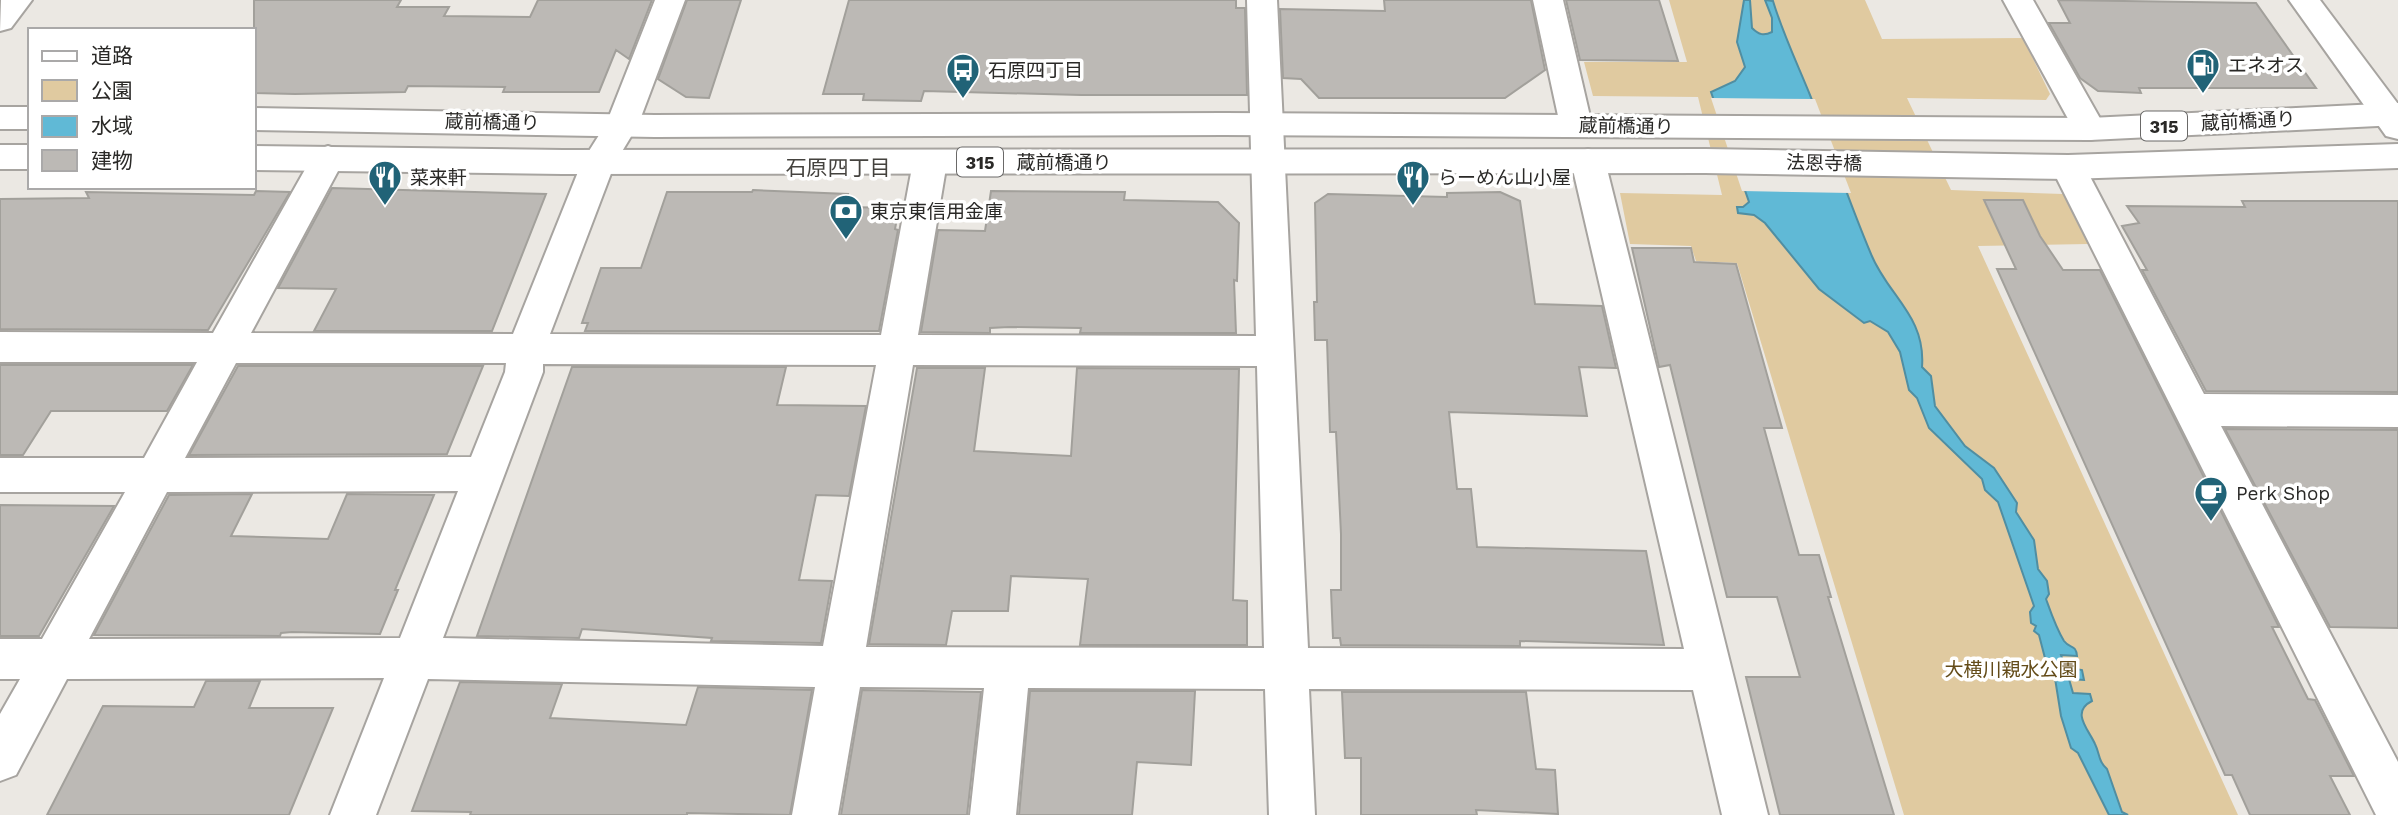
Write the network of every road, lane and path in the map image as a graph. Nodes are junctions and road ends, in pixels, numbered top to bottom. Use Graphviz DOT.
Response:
graph roads {
  1 [pos="670,0"];
  2 [pos="1262,0"];
  3 [pos="1548,0"];
  4 [pos="2018,0"];
  5 [pos="2304,0"];
  6 [pos="0,118"];
  7 [pos="28,118"];
  8 [pos="256,119"];
  9 [pos="2395,119"];
  10 [pos="1267,124"];
  11 [pos="622,125"];
  12 [pos="1696,126"];
  13 [pos="1929,128"];
  14 [pos="2090,129"];
  15 [pos="1582,143"];
  16 [pos="2398,156"];
  17 [pos="0,157"];
  18 [pos="28,157"];
  19 [pos="256,158"];
  20 [pos="328,158"];
  21 [pos="1705,161"];
  22 [pos="599,162"];
  23 [pos="930,162"];
  24 [pos="1268,162"];
  25 [pos="1944,164"];
  26 [pos="2068,167"];
  27 [pos="0,347"];
  28 [pos="224,347"];
  29 [pos="526,347"];
  30 [pos="895,350"];
  31 [pos="1275,351"];
  32 [pos="2194,410"];
  33 [pos="2398,411"];
  34 [pos="482,474"];
  35 [pos="0,475"];
  36 [pos="158,475"];
  37 [pos="56,658"];
  38 [pos="412,658"];
  39 [pos="0,659"];
  40 [pos="841,667"];
  41 [pos="1008,668"];
  42 [pos="1287,668"];
  43 [pos="1710,670"];
  44 [pos="0,759"];
  45 [pos="2398,810"];
  46 [pos="353,815"];
  47 [pos="815,815"];
  48 [pos="993,815"];
  49 [pos="1292,815"];
  50 [pos="1745,815"];
  1 -- 11 [label="street"];
  2 -- 10 [label="street"];
  3 -- 15 [label="street"];
  4 -- 14 [label="street"];
  5 -- 9 [label="street"];
  6 -- 7 [label="street"];
  8 -- 11 [label="street, 蔵前橋通り / 315"];
  9 -- 14 [label="street, 蔵前橋通り / 315"];
  10 -- 11 [label="street, 蔵前橋通り / 315"];
  10 -- 15 [label="street, 蔵前橋通り / 315"];
  10 -- 24 [label="street"];
  11 -- 22 [label="street"];
  12 -- 13 [label="street, 法恩寺橋 / 315"];
  12 -- 15 [label="street, 蔵前橋通り / 315"];
  13 -- 14 [label="street, 蔵前橋通り / 315"];
  15 -- 21 [label="street, 蔵前橋通り / 315"];
  15 -- 24 [label="street, 蔵前橋通り / 315"];
  15 -- 43 [label="street"];
  16 -- 26 [label="street, 蔵前橋通り / 315"];
  17 -- 18 [label="street"];
  19 -- 20 [label="street, 蔵前橋通り / 315"];
  20 -- 22 [label="street, 蔵前橋通り / 315"];
  20 -- 28 [label="street"];
  21 -- 25 [label="street, 法恩寺橋 / 315"];
  22 -- 23 [label="street, 蔵前橋通り / 315"];
  22 -- 29 [label="street"];
  23 -- 24 [label="street, 蔵前橋通り / 315"];
  23 -- 30 [label="street"];
  24 -- 31 [label="street"];
  25 -- 26 [label="street, 蔵前橋通り / 315"];
  26 -- 32 [label="street"];
  27 -- 28 [label="street"];
  28 -- 29 [label="street"];
  28 -- 36 [label="street"];
  29 -- 30 [label="street"];
  29 -- 34 [label="street"];
  30 -- 31 [label="street"];
  30 -- 40 [label="street"];
  31 -- 42 [label="street"];
  32 -- 33 [label="street"];
  32 -- 45 [label="street"];
  34 -- 36 [label="street"];
  34 -- 38 [label="street"];
  35 -- 36 [label="street"];
  36 -- 37 [label="street"];
  37 -- 38 [label="street"];
  37 -- 39 [label="street"];
  37 -- 44 [label="street"];
  38 -- 40 [label="street"];
  38 -- 46 [label="street"];
  40 -- 41 [label="street"];
  40 -- 47 [label="street"];
  41 -- 42 [label="street"];
  41 -- 48 [label="street"];
  42 -- 43 [label="street"];
  42 -- 49 [label="street"];
  43 -- 50 [label="street"];
}
